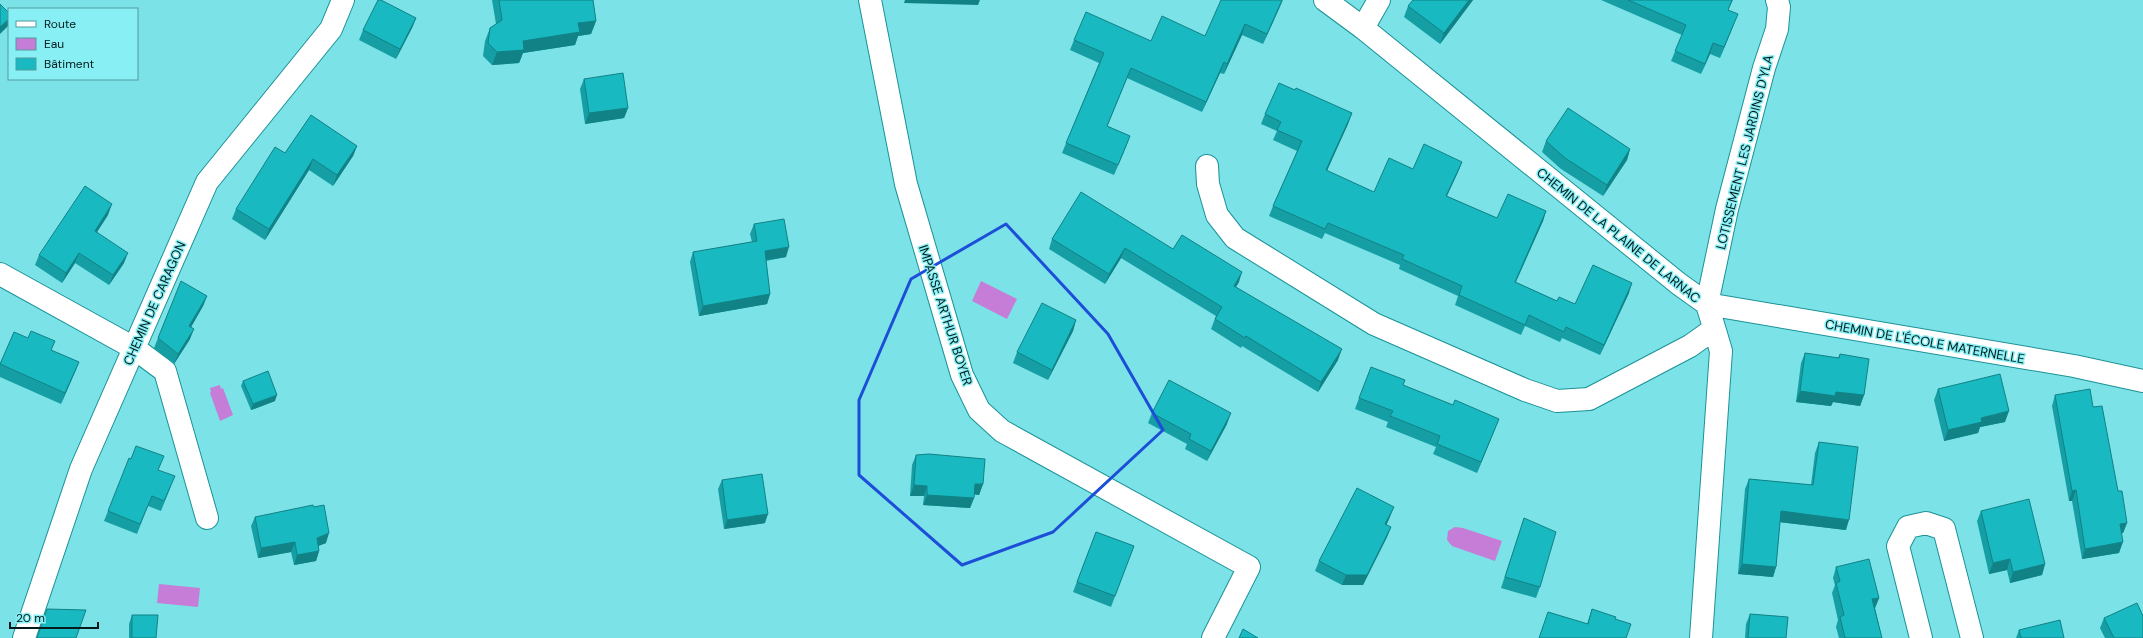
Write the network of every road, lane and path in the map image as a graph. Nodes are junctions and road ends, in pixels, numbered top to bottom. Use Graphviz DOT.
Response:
graph roads {
  1 [pos="343,0"];
  2 [pos="870,0"];
  3 [pos="1325,0"];
  4 [pos="1379,0"];
  5 [pos="1777,0"];
  6 [pos="1363,28"];
  7 [pos="1207,166"];
  8 [pos="0,274"];
  9 [pos="1707,304"];
  10 [pos="1714,329"];
  11 [pos="134,348"];
  12 [pos="2143,381"];
  13 [pos="207,518"];
  14 [pos="24,638"];
  15 [pos="1213,638"];
  16 [pos="1701,638"];
  17 [pos="1921,638"];
  18 [pos="1972,638"];
  1 -- 11 [label="street, CHEMIN DE CARAGON"];
  2 -- 15 [label="street, IMPASSE ARTHUR BOYER"];
  3 -- 6 [label="street, CHEMIN DE LA PLAINE DE LARNAC"];
  4 -- 6 [label="street"];
  5 -- 9 [label="street, LOTISSEMENT LES JARDINS D'YLA"];
  6 -- 9 [label="street, CHEMIN DE LA PLAINE DE LARNAC"];
  7 -- 10 [label="street"];
  8 -- 11 [label="street"];
  9 -- 10 [label="street, CHEMIN DE LA PLAINE DE LARNAC"];
  9 -- 12 [label="street, CHEMIN DE L'ÉCOLE MATERNELLE"];
  10 -- 16 [label="street, CHEMIN DE LA PLAINE DE LARNAC"];
  11 -- 13 [label="street"];
  11 -- 14 [label="street, CHEMIN DE CARAGON"];
  17 -- 18 [label="street"];
}
